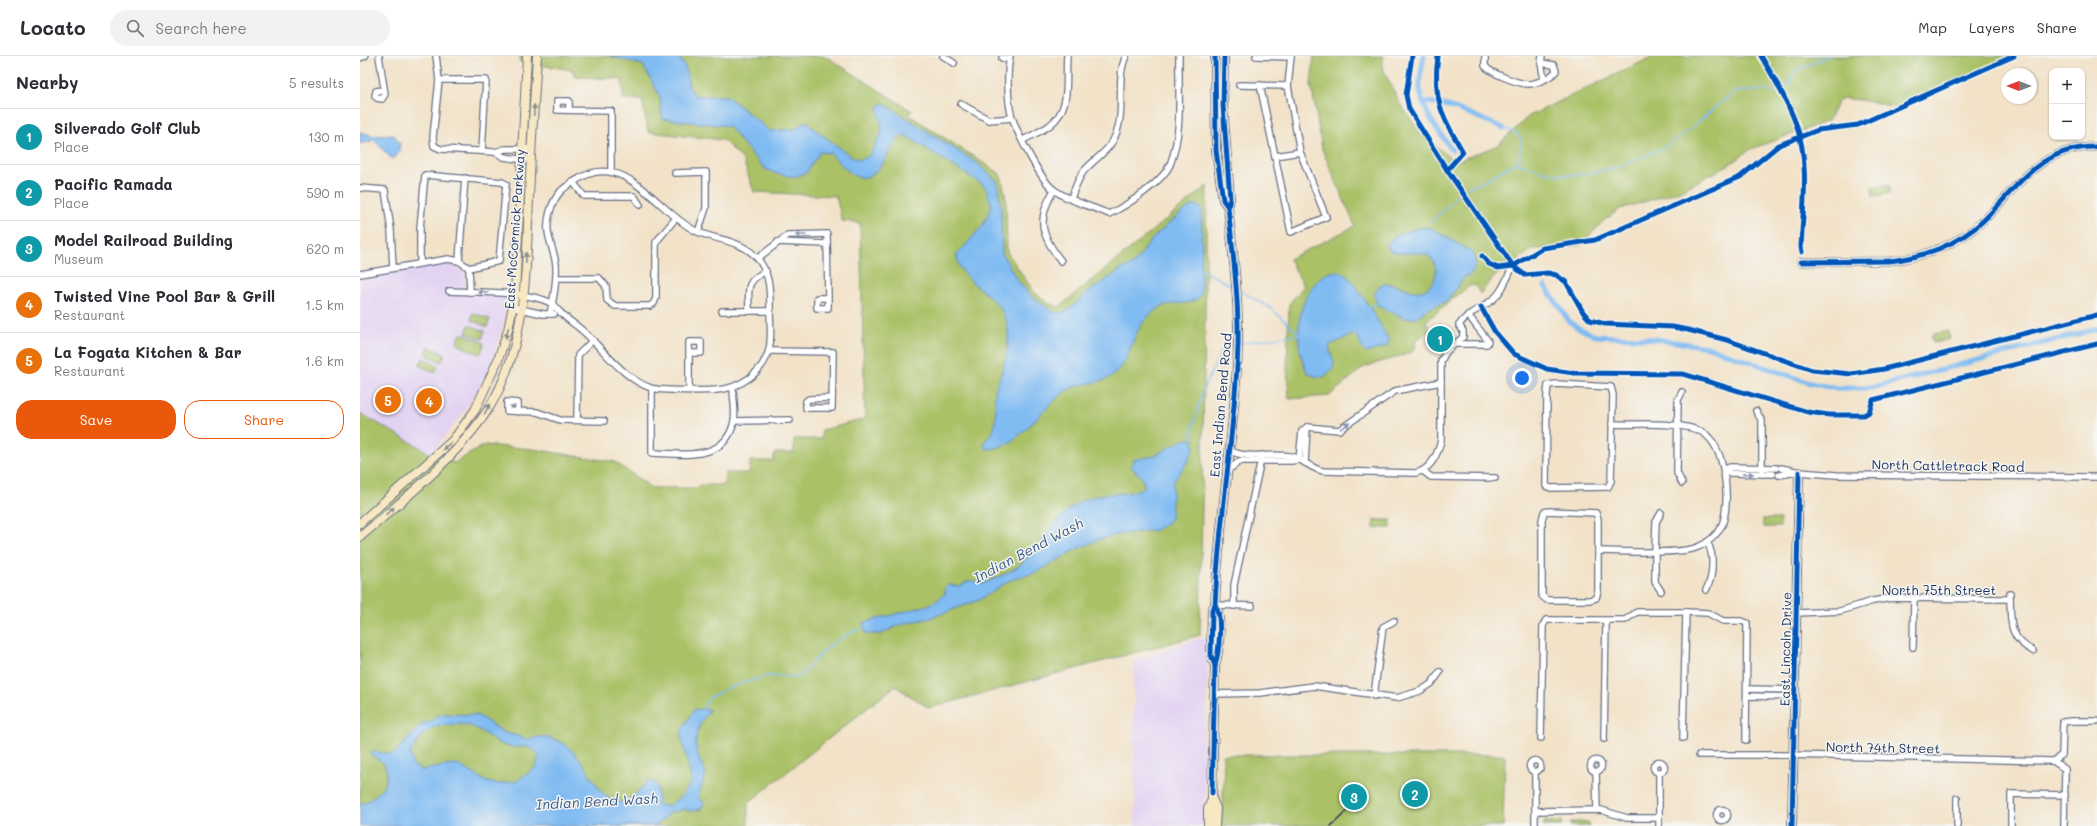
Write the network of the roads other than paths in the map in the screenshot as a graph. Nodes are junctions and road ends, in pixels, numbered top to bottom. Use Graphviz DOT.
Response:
graph roads {
  1 [pos="365,56"];
  2 [pos="379,56"];
  3 [pos="436,56"];
  4 [pos="527,56"];
  5 [pos="537,56"];
  6 [pos="943,56"];
  7 [pos="1067,56"];
  8 [pos="1126,56"];
  9 [pos="1178,56"];
  10 [pos="1215,56"];
  11 [pos="1224,56"];
  12 [pos="1256,56"];
  13 [pos="1291,56"];
  14 [pos="1485,56"];
  15 [pos="1542,56"];
  16 [pos="1010,57"];
  17 [pos="360,58"];
  18 [pos="1002,58"];
  19 [pos="954,63"];
  20 [pos="1541,63"];
  21 [pos="1544,79"];
  22 [pos="439,80"];
  23 [pos="1239,85"];
  24 [pos="1260,85"];
  25 [pos="1288,86"];
  26 [pos="383,90"];
  27 [pos="961,104"];
  28 [pos="569,110"];
  29 [pos="1012,118"];
  30 [pos="1023,140"];
  31 [pos="2097,147"];
  32 [pos="521,149"];
  33 [pos="531,149"];
  34 [pos="482,151"];
  35 [pos="495,152"];
  36 [pos="1300,152"];
  37 [pos="1275,156"];
  38 [pos="521,159"];
  39 [pos="531,160"];
  40 [pos="611,172"];
  41 [pos="675,172"];
  42 [pos="465,178"];
  43 [pos="573,182"];
  44 [pos="360,188"];
  45 [pos="1054,190"];
  46 [pos="1072,198"];
  47 [pos="640,205"];
  48 [pos="1228,207"];
  49 [pos="676,218"];
  50 [pos="698,232"];
  51 [pos="778,242"];
  52 [pos="827,244"];
  53 [pos="758,258"];
  54 [pos="459,260"];
  55 [pos="1061,261"];
  56 [pos="1802,262"];
  57 [pos="420,263"];
  58 [pos="1513,266"];
  59 [pos="393,268"];
  60 [pos="469,268"];
  61 [pos="766,271"];
  62 [pos="360,274"];
  63 [pos="557,278"];
  64 [pos="449,291"];
  65 [pos="470,292"];
  66 [pos="515,295"];
  67 [pos="525,297"];
  68 [pos="828,298"];
  69 [pos="553,304"];
  70 [pos="512,308"];
  71 [pos="522,309"];
  72 [pos="722,311"];
  73 [pos="749,311"];
  74 [pos="770,311"];
  75 [pos="560,313"];
  76 [pos="550,314"];
  77 [pos="1468,315"];
  78 [pos="593,340"];
  79 [pos="1457,344"];
  80 [pos="769,351"];
  81 [pos="689,353"];
  82 [pos="1441,382"];
  83 [pos="732,388"];
  84 [pos="652,389"];
  85 [pos="689,390"];
  86 [pos="1682,392"];
  87 [pos="832,398"];
  88 [pos="1756,411"];
  89 [pos="518,412"];
  90 [pos="577,420"];
  91 [pos="604,420"];
  92 [pos="790,420"];
  93 [pos="734,421"];
  94 [pos="1612,424"];
  95 [pos="1678,426"];
  96 [pos="1308,427"];
  97 [pos="456,435"];
  98 [pos="464,441"];
  99 [pos="1300,445"];
  100 [pos="1307,445"];
  101 [pos="1229,450"];
  102 [pos="1261,458"];
  103 [pos="1299,460"];
  104 [pos="1306,463"];
  105 [pos="1724,470"];
  106 [pos="1422,471"];
  107 [pos="1762,471"];
  108 [pos="1226,472"];
  109 [pos="1800,472"];
  110 [pos="2097,477"];
  111 [pos="1495,478"];
  112 [pos="1682,483"];
  113 [pos="1661,512"];
  114 [pos="360,523"];
  115 [pos="360,537"];
  116 [pos="1707,542"];
  117 [pos="1598,551"];
  118 [pos="1655,551"];
  119 [pos="1706,590"];
  120 [pos="1661,591"];
  121 [pos="1914,598"];
  122 [pos="1215,605"];
  123 [pos="1234,606"];
  124 [pos="1252,606"];
  125 [pos="1686,612"];
  126 [pos="1797,613"];
  127 [pos="1606,620"];
  128 [pos="1394,621"];
  129 [pos="1913,647"];
  130 [pos="2033,651"];
  131 [pos="1440,672"];
  132 [pos="1747,690"];
  133 [pos="1794,693"];
  134 [pos="1214,694"];
  135 [pos="1374,696"];
  136 [pos="1747,696"];
  137 [pos="2097,721"];
  138 [pos="1541,738"];
  139 [pos="1683,738"];
  140 [pos="1604,739"];
  141 [pos="1746,740"];
  142 [pos="1699,756"];
  143 [pos="1794,756"];
  144 [pos="2052,761"];
  145 [pos="1535,772"];
  146 [pos="1596,772"];
  147 [pos="1659,772"];
  148 [pos="2065,794"];
  149 [pos="1957,798"];
  150 [pos="1212,799"];
  151 [pos="1597,810"];
  152 [pos="1535,811"];
  153 [pos="1659,818"];
  154 [pos="1208,826"];
  155 [pos="1215,826"];
  156 [pos="1535,826"];
  157 [pos="1659,826"];
  158 [pos="1792,826"];
  159 [pos="1957,826"];
  160 [pos="2011,826"];
  161 [pos="2064,826"];
  1 -- 17 [label="street"];
  2 -- 26 [label="street"];
  3 -- 22 [label="street"];
  4 -- 32 [label="main road, East McCormick Parkway"];
  33 -- 5 [label="main road, East McCormick Parkway, one-way"];
  6 -- 19 [label="street"];
  7 -- 30 [label="street"];
  8 -- 46 [label="street"];
  9 -- 46 [label="street"];
  10 -- 48 [label="main road, East Indian Bend Road"];
  11 -- 48 [label="main road, East Indian Bend Road"];
  12 -- 13 [label="street"];
  13 -- 25 [label="street"];
  14 -- 21 [label="street"];
  15 -- 20 [label="street"];
  16 -- 18 [label="street"];
  16 -- 29 [label="street"];
  20 -- 21 [label="street"];
  20 -- 21 [label="street"];
  22 -- 34 [label="street"];
  22 -- 34 [label="street"];
  23 -- 24 [label="street"];
  24 -- 25 [label="street"];
  24 -- 37 [label="street"];
  25 -- 36 [label="street"];
  27 -- 29 [label="street"];
  28 -- 40 [label="street"];
  29 -- 30 [label="street"];
  30 -- 45 [label="street"];
  31 -- 56 [label="street"];
  32 -- 33 [label="street"];
  32 -- 35 [label="street"];
  32 -- 38 [label="main road, East McCormick Parkway"];
  33 -- 39 [label="main road, East McCormick Parkway"];
  34 -- 35 [label="street"];
  35 -- 38 [label="street"];
  36 -- 37 [label="street"];
  36 -- 37 [label="street"];
  38 -- 39 [label="street"];
  38 -- 66 [label="main road, East McCormick Parkway"];
  67 -- 39 [label="main road, East McCormick Parkway, one-way"];
  40 -- 43 [label="street"];
  40 -- 49 [label="street"];
  41 -- 50 [label="street"];
  42 -- 54 [label="street"];
  42 -- 57 [label="street"];
  42 -- 60 [label="street"];
  43 -- 47 [label="street"];
  43 -- 63 [label="street"];
  44 -- 59 [label="street"];
  45 -- 46 [label="street"];
  45 -- 55 [label="street"];
  48 -- 101 [label="main road, East Indian Bend Road"];
  49 -- 50 [label="street"];
  49 -- 63 [label="street"];
  50 -- 53 [label="street"];
  51 -- 52 [label="street"];
  52 -- 51 [label="street, one-way"];
  51 -- 53 [label="street"];
  52 -- 68 [label="street"];
  53 -- 61 [label="street"];
  54 -- 57 [label="street"];
  54 -- 60 [label="street"];
  57 -- 59 [label="street"];
  58 -- 77 [label="street"];
  59 -- 62 [label="street"];
  60 -- 65 [label="street"];
  61 -- 73 [label="street"];
  61 -- 74 [label="street"];
  63 -- 69 [label="street"];
  64 -- 65 [label="street"];
  66 -- 65 [label="street, one-way"];
  66 -- 67 [label="street"];
  66 -- 70 [label="main road, East McCormick Parkway"];
  67 -- 69 [label="street"];
  67 -- 71 [label="main road, East McCormick Parkway"];
  69 -- 75 [label="street"];
  69 -- 76 [label="street"];
  70 -- 71 [label="street"];
  70 -- 97 [label="main road, East McCormick Parkway, one-way"];
  71 -- 76 [label="street"];
  98 -- 71 [label="main road, East McCormick Parkway, one-way"];
  72 -- 73 [label="street"];
  73 -- 74 [label="street"];
  74 -- 80 [label="street"];
  75 -- 76 [label="street"];
  75 -- 78 [label="street"];
  77 -- 79 [label="street"];
  77 -- 79 [label="street"];
  78 -- 84 [label="street"];
  78 -- 90 [label="street"];
  79 -- 82 [label="street"];
  80 -- 83 [label="street"];
  80 -- 87 [label="street"];
  81 -- 85 [label="street"];
  96 -- 82 [label="street, one-way"];
  82 -- 106 [label="street"];
  83 -- 85 [label="street"];
  83 -- 93 [label="street"];
  84 -- 85 [label="street"];
  84 -- 93 [label="street"];
  86 -- 95 [label="street"];
  87 -- 87 [label="street"];
  88 -- 107 [label="street"];
  89 -- 90 [label="street"];
  90 -- 91 [label="street"];
  92 -- 93 [label="street"];
  94 -- 94 [label="street"];
  94 -- 95 [label="street"];
  95 -- 105 [label="street"];
  95 -- 112 [label="street"];
  96 -- 99 [label="street"];
  96 -- 100 [label="street"];
  97 -- 98 [label="main road"];
  97 -- 114 [label="main road, East McCormick Parkway, one-way"];
  115 -- 98 [label="main road, East McCormick Parkway, one-way"];
  99 -- 100 [label="street"];
  99 -- 103 [label="street"];
  100 -- 104 [label="street"];
  101 -- 102 [label="street"];
  101 -- 108 [label="main road, East Indian Bend Road"];
  102 -- 103 [label="street"];
  102 -- 108 [label="street"];
  102 -- 123 [label="street"];
  103 -- 104 [label="street"];
  104 -- 106 [label="street"];
  105 -- 107 [label="street, North Cattletrack Road"];
  105 -- 116 [label="street"];
  106 -- 111 [label="street"];
  107 -- 109 [label="street, North Cattletrack Road"];
  107 -- 109 [label="street, North Cattletrack Road"];
  108 -- 122 [label="main road, East Indian Bend Road"];
  109 -- 110 [label="street, North Cattletrack Road"];
  109 -- 126 [label="main road, East Lincoln Drive"];
  113 -- 118 [label="street"];
  116 -- 118 [label="street"];
  116 -- 119 [label="street"];
  117 -- 117 [label="street"];
  117 -- 118 [label="street"];
  118 -- 120 [label="street"];
  121 -- 126 [label="street, North 75th Street"];
  121 -- 129 [label="street"];
  121 -- 130 [label="street, North 75th Street"];
  122 -- 123 [label="street"];
  122 -- 134 [label="main road, East Indian Bend Road"];
  123 -- 124 [label="street"];
  125 -- 127 [label="street"];
  125 -- 132 [label="street"];
  125 -- 139 [label="street"];
  126 -- 133 [label="main road, East Lincoln Drive"];
  127 -- 138 [label="street"];
  127 -- 140 [label="street"];
  128 -- 135 [label="street"];
  131 -- 135 [label="street"];
  132 -- 133 [label="street"];
  132 -- 136 [label="street"];
  133 -- 136 [label="street"];
  133 -- 143 [label="main road, East Lincoln Drive"];
  134 -- 135 [label="street"];
  134 -- 150 [label="main road, East Indian Bend Road"];
  136 -- 141 [label="street"];
  137 -- 144 [label="street"];
  142 -- 143 [label="street, North 74th Street"];
  143 -- 144 [label="street, North 74th Street"];
  143 -- 158 [label="main road, East Lincoln Drive"];
  144 -- 148 [label="street"];
  145 -- 152 [label="street"];
  146 -- 151 [label="street"];
  147 -- 153 [label="street"];
  148 -- 160 [label="street"];
  148 -- 161 [label="street"];
  149 -- 159 [label="street"];
  150 -- 154 [label="main road, East Indian Bend Road"];
  150 -- 155 [label="main road, East Indian Bend Road"];
  151 -- 152 [label="street"];
  151 -- 153 [label="street"];
  152 -- 156 [label="street"];
  153 -- 157 [label="street"];
}
